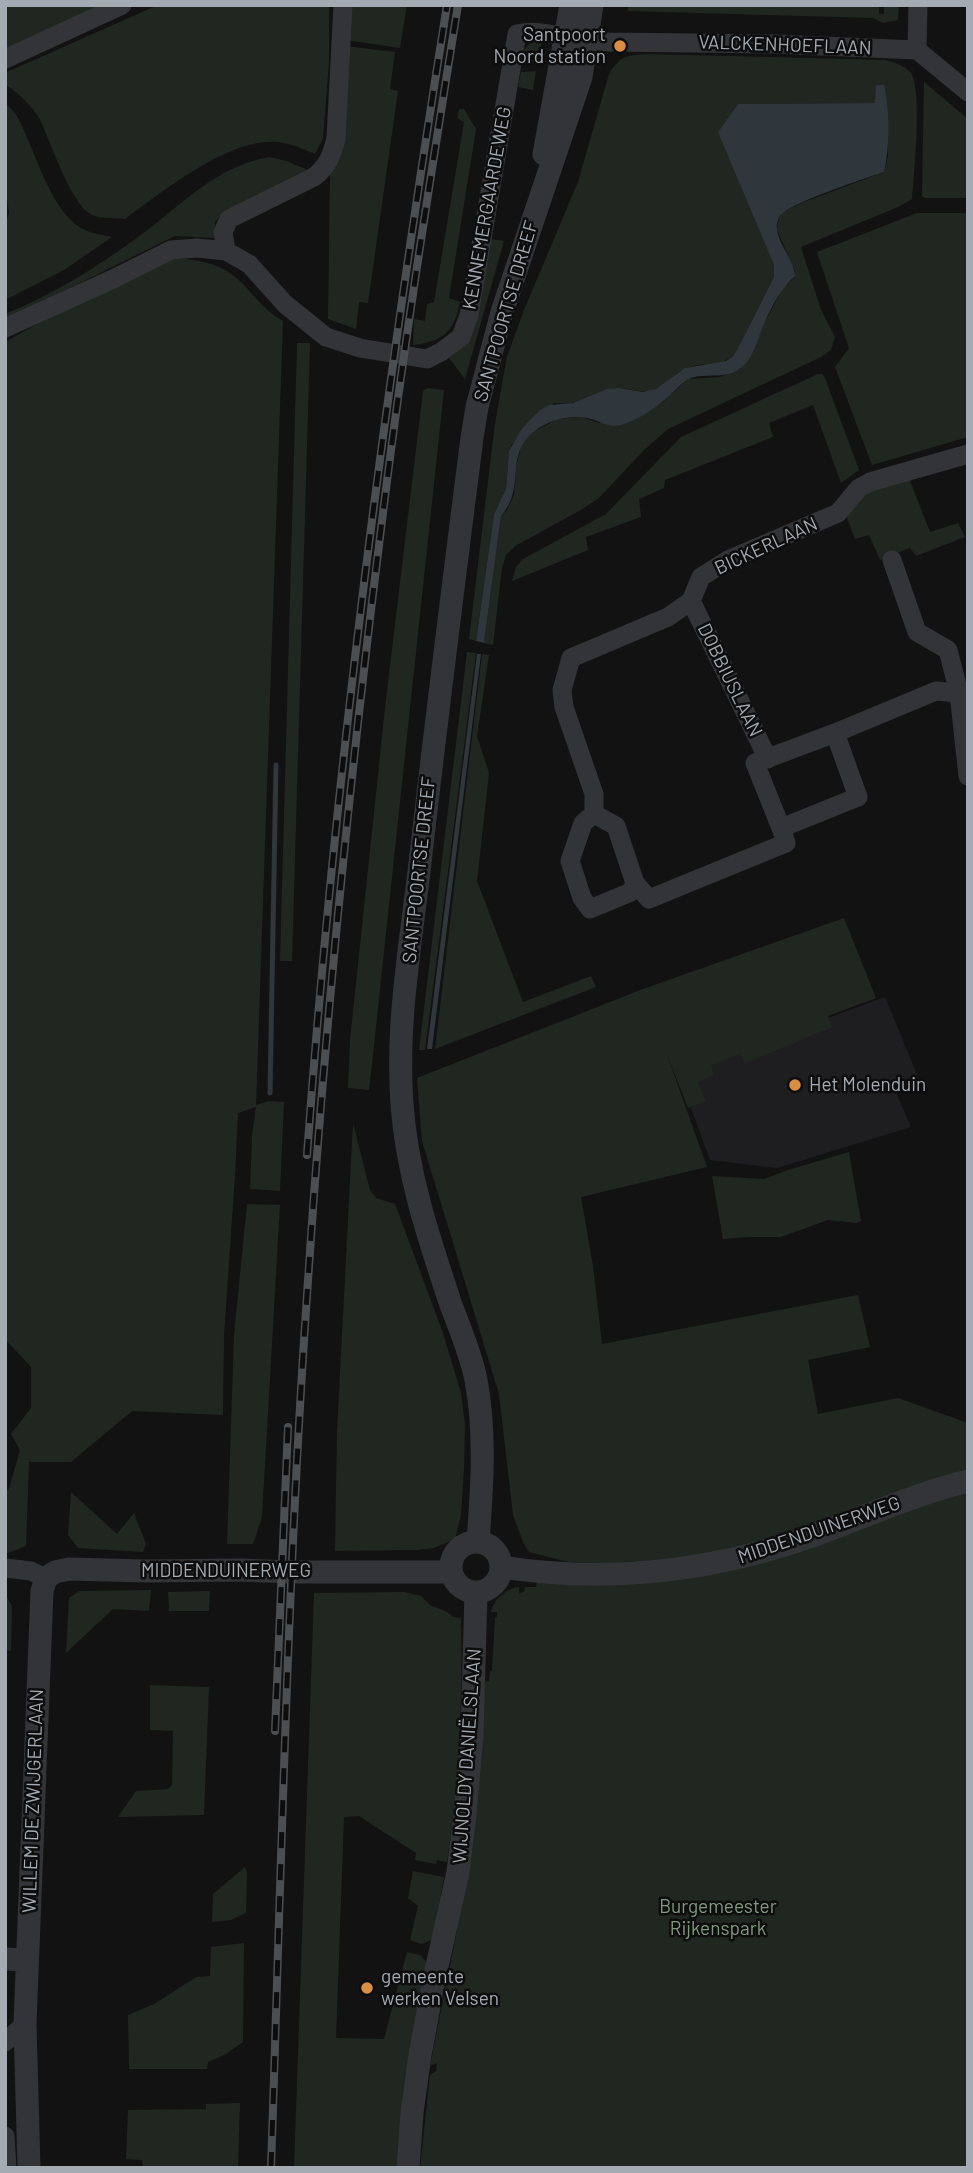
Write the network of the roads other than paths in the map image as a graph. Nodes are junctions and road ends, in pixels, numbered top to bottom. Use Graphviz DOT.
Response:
graph roads {
  1 [pos="122,5"];
  2 [pos="342,5"];
  3 [pos="571,5"];
  4 [pos="592,5"];
  5 [pos="918,5"];
  6 [pos="577,38"];
  7 [pos="917,50"];
  8 [pos="5,59"];
  9 [pos="968,92"];
  10 [pos="226,251"];
  11 [pos="5,328"];
  12 [pos="968,454"];
  13 [pos="892,560"];
  14 [pos="691,601"];
  15 [pos="964,693"];
  16 [pos="835,733"];
  17 [pos="768,759"];
  18 [pos="968,776"];
  19 [pos="594,814"];
  20 [pos="781,828"];
  21 [pos="635,883"];
  22 [pos="968,1481"];
  23 [pos="478,1542"];
  24 [pos="501,1567"];
  25 [pos="5,1568"];
  26 [pos="451,1572"];
  27 [pos="46,1578"];
  28 [pos="476,1592"];
  29 [pos="16,1960"];
  30 [pos="25,2024"];
  31 [pos="5,2042"];
  32 [pos="5,2136"];
  33 [pos="7,2168"];
  34 [pos="29,2168"];
  35 [pos="408,2168"];
  1 -- 8 [label="street"];
  2 -- 10 [label="street"];
  3 -- 6 [label="street, SANTPOORTSE DREEF"];
  4 -- 6 [label="street, SANTPOORTSE DREEF"];
  5 -- 7 [label="street"];
  6 -- 7 [label="street, VALCKENHOEFLAAN"];
  6 -- 10 [label="street, KENNEMERGAARDEWEG"];
  6 -- 23 [label="street, SANTPOORTSE DREEF"];
  7 -- 9 [label="street"];
  10 -- 11 [label="street, KENNEMERGAARDEWEG"];
  12 -- 14 [label="street, BICKERLAAN"];
  13 -- 15 [label="street"];
  14 -- 17 [label="street, DOBBIUSLAAN"];
  14 -- 19 [label="street, BICKERLAAN"];
  15 -- 16 [label="street, DOBBIUSLAAN"];
  15 -- 18 [label="street"];
  16 -- 17 [label="street, DOBBIUSLAAN"];
  16 -- 20 [label="street"];
  17 -- 20 [label="street, DOBBIUSLAAN"];
  19 -- 21 [label="street"];
  19 -- 21 [label="street"];
  20 -- 21 [label="street"];
  22 -- 24 [label="street, MIDDENDUINERWEG"];
  23 -- 24 [label="street"];
  23 -- 26 [label="street"];
  24 -- 28 [label="street"];
  25 -- 27 [label="street"];
  26 -- 27 [label="street, MIDDENDUINERWEG"];
  26 -- 28 [label="street"];
  27 -- 29 [label="street, WILLEM DE ZWIJGERLAAN"];
  28 -- 35 [label="street, WIJNOLDY DANIËLSLAAN"];
  29 -- 30 [label="street, WILLEM DE ZWIJGERLAAN"];
  30 -- 31 [label="street"];
  30 -- 34 [label="street, WILLEM DE ZWIJGERLAAN"];
  32 -- 33 [label="street"];
}
